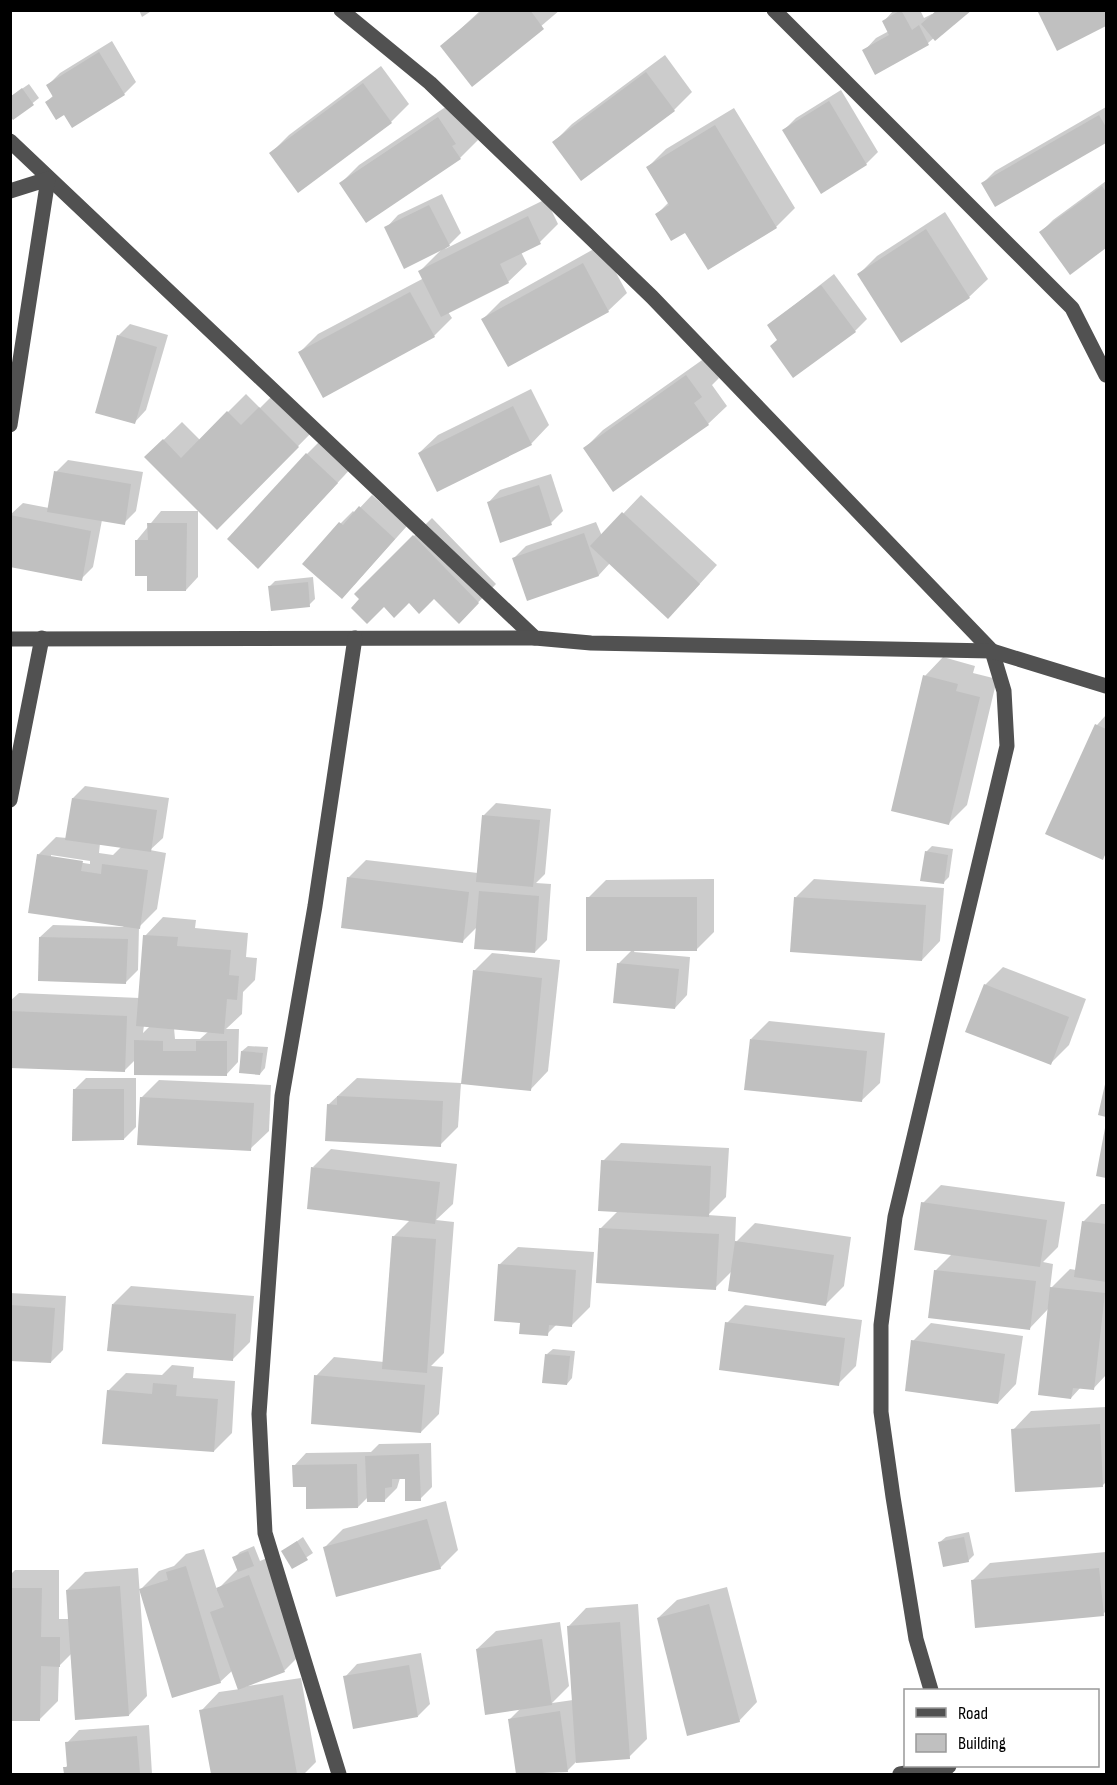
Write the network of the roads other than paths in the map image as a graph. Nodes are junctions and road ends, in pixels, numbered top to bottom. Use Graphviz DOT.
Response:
graph roads {
  1 [pos="341,10"];
  2 [pos="774,10"];
  3 [pos="10,141"];
  4 [pos="48,179"];
  5 [pos="10,191"];
  6 [pos="1107,375"];
  7 [pos="10,425"];
  8 [pos="42,638"];
  9 [pos="355,638"];
  10 [pos="535,638"];
  11 [pos="10,639"];
  12 [pos="992,651"];
  13 [pos="1107,686"];
  14 [pos="10,800"];
  15 [pos="931,1689"];
  16 [pos="950,1769"];
  17 [pos="339,1774"];
  18 [pos="900,1774"];
  1 -- 12 [label="street"];
  2 -- 6 [label="street"];
  3 -- 4 [label="street"];
  4 -- 5 [label="street"];
  4 -- 7 [label="street"];
  4 -- 10 [label="street"];
  8 -- 9 [label="street"];
  8 -- 11 [label="street"];
  8 -- 14 [label="street"];
  9 -- 10 [label="street"];
  9 -- 17 [label="street"];
  10 -- 12 [label="street"];
  12 -- 13 [label="street"];
  12 -- 15 [label="street"];
  16 -- 18 [label="street"];
}
